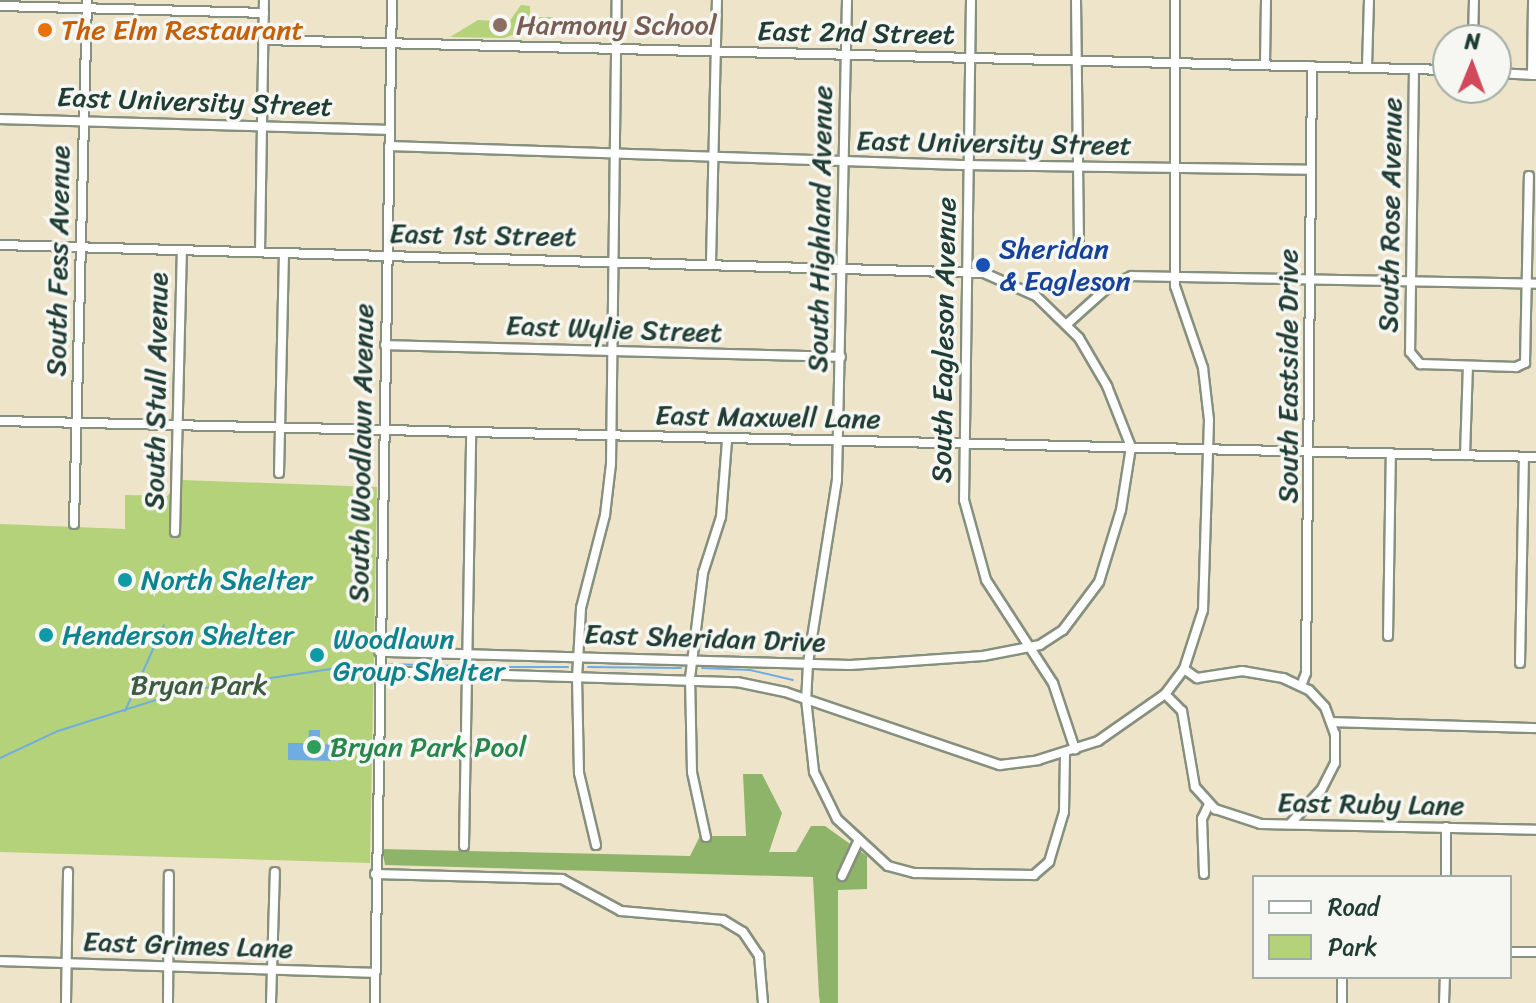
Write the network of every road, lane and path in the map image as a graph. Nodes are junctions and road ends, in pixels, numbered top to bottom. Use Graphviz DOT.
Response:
graph roads {
  1 [pos="264,0"];
  2 [pos="392,0"];
  3 [pos="617,0"];
  4 [pos="717,0"];
  5 [pos="847,0"];
  6 [pos="971,0"];
  7 [pos="1076,0"];
  8 [pos="1175,0"];
  9 [pos="1266,0"];
  10 [pos="1369,0"];
  11 [pos="1474,0"];
  12 [pos="1533,0"];
  13 [pos="87,4"];
  14 [pos="0,6"];
  15 [pos="264,13"];
  16 [pos="1473,24"];
  17 [pos="263,40"];
  18 [pos="391,43"];
  19 [pos="617,49"];
  20 [pos="715,51"];
  21 [pos="846,55"];
  22 [pos="970,58"];
  23 [pos="1076,62"];
  24 [pos="1174,63"];
  25 [pos="1265,64"];
  26 [pos="1312,66"];
  27 [pos="1367,67"];
  28 [pos="1414,69"];
  29 [pos="1432,70"];
  30 [pos="1512,74"];
  31 [pos="1534,75"];
  32 [pos="0,119"];
  33 [pos="83,121"];
  34 [pos="262,126"];
  35 [pos="388,130"];
  36 [pos="389,146"];
  37 [pos="615,154"];
  38 [pos="712,157"];
  39 [pos="844,162"];
  40 [pos="968,165"];
  41 [pos="1075,168"];
  42 [pos="1173,169"];
  43 [pos="1311,170"];
  44 [pos="1529,176"];
  45 [pos="0,245"];
  46 [pos="81,247"];
  47 [pos="182,250"];
  48 [pos="1079,251"];
  49 [pos="260,252"];
  50 [pos="284,253"];
  51 [pos="387,256"];
  52 [pos="613,260"];
  53 [pos="711,263"];
  54 [pos="842,268"];
  55 [pos="966,270"];
  56 [pos="1174,276"];
  57 [pos="1310,278"];
  58 [pos="1414,281"];
  59 [pos="1532,284"];
  60 [pos="1067,324"];
  61 [pos="385,345"];
  62 [pos="611,351"];
  63 [pos="841,357"];
  64 [pos="1468,366"];
  65 [pos="0,421"];
  66 [pos="76,422"];
  67 [pos="178,426"];
  68 [pos="279,430"];
  69 [pos="383,432"];
  70 [pos="471,433"];
  71 [pos="610,435"];
  72 [pos="727,440"];
  73 [pos="838,440"];
  74 [pos="961,443"];
  75 [pos="1131,447"];
  76 [pos="1206,449"];
  77 [pos="1310,451"];
  78 [pos="1391,453"];
  79 [pos="1465,455"];
  80 [pos="1524,457"];
  81 [pos="1536,457"];
  82 [pos="279,473"];
  83 [pos="74,524"];
  84 [pos="175,532"];
  85 [pos="1388,636"];
  86 [pos="1029,648"];
  87 [pos="379,652"];
  88 [pos="468,654"];
  89 [pos="578,655"];
  90 [pos="692,657"];
  91 [pos="1520,663"];
  92 [pos="808,664"];
  93 [pos="1184,669"];
  94 [pos="377,671"];
  95 [pos="467,674"];
  96 [pos="577,678"];
  97 [pos="690,678"];
  98 [pos="1301,686"];
  99 [pos="1165,694"];
  100 [pos="806,699"];
  101 [pos="1333,722"];
  102 [pos="1536,728"];
  103 [pos="1075,749"];
  104 [pos="1065,753"];
  105 [pos="1209,804"];
  106 [pos="1290,824"];
  107 [pos="1446,827"];
  108 [pos="1536,830"];
  109 [pos="706,837"];
  110 [pos="858,842"];
  111 [pos="596,845"];
  112 [pos="464,846"];
  113 [pos="68,872"];
  114 [pos="275,872"];
  115 [pos="375,874"];
  116 [pos="1204,874"];
  117 [pos="169,875"];
  118 [pos="1446,875"];
  119 [pos="842,876"];
  120 [pos="1512,952"];
  121 [pos="1536,952"];
  122 [pos="0,961"];
  123 [pos="67,963"];
  124 [pos="169,968"];
  125 [pos="272,969"];
  126 [pos="375,973"];
  127 [pos="1342,979"];
  128 [pos="1445,979"];
  129 [pos="66,1003"];
  130 [pos="168,1003"];
  131 [pos="271,1003"];
  132 [pos="375,1003"];
  133 [pos="763,1003"];
  134 [pos="1342,1003"];
  135 [pos="1444,1003"];
  1 -- 15 [label="street"];
  2 -- 18 [label="street, South Woodlawn Avenue"];
  3 -- 19 [label="street"];
  4 -- 20 [label="street"];
  5 -- 21 [label="street, South Highland Avenue"];
  6 -- 22 [label="street, South Eagleson Avenue"];
  7 -- 23 [label="street"];
  8 -- 24 [label="street"];
  9 -- 25 [label="street"];
  10 -- 27 [label="street"];
  11 -- 16 [label="street"];
  12 -- 31 [label="street"];
  13 -- 14 [label="street"];
  13 -- 15 [label="street"];
  13 -- 33 [label="street, South Fess Avenue"];
  15 -- 17 [label="street"];
  17 -- 18 [label="street, East 2nd Street"];
  17 -- 34 [label="street"];
  18 -- 19 [label="street, East 2nd Street"];
  18 -- 35 [label="street, South Woodlawn Avenue"];
  19 -- 20 [label="street, East 2nd Street"];
  19 -- 37 [label="street"];
  20 -- 21 [label="street, East 2nd Street"];
  20 -- 38 [label="street"];
  21 -- 22 [label="street, East 2nd Street"];
  21 -- 39 [label="street, South Highland Avenue"];
  22 -- 23 [label="street, East 2nd Street"];
  22 -- 40 [label="street, South Eagleson Avenue"];
  23 -- 24 [label="street, East 2nd Street"];
  23 -- 41 [label="street"];
  24 -- 25 [label="street, East 2nd Street"];
  24 -- 42 [label="street"];
  25 -- 26 [label="street, East 2nd Street"];
  26 -- 27 [label="street, East 2nd Street"];
  26 -- 43 [label="street, South Eastside Drive"];
  27 -- 28 [label="street, East 2nd Street"];
  28 -- 29 [label="street, East 2nd Street"];
  28 -- 58 [label="street, South Rose Avenue"];
  30 -- 31 [label="street"];
  32 -- 33 [label="street, East University Street"];
  33 -- 34 [label="street, East University Street"];
  33 -- 46 [label="street, South Fess Avenue"];
  34 -- 35 [label="street, East University Street"];
  34 -- 49 [label="street"];
  35 -- 36 [label="street, South Woodlawn Avenue"];
  36 -- 37 [label="street, East University Street"];
  36 -- 51 [label="street, South Woodlawn Avenue"];
  37 -- 38 [label="street, East University Street"];
  37 -- 52 [label="street"];
  38 -- 39 [label="street, East University Street"];
  38 -- 53 [label="street"];
  39 -- 40 [label="street, East University Street"];
  39 -- 54 [label="street, South Highland Avenue"];
  40 -- 41 [label="street, East University Street"];
  40 -- 55 [label="street, South Eagleson Avenue"];
  41 -- 42 [label="street, East University Street"];
  41 -- 48 [label="street"];
  42 -- 43 [label="street, East University Street"];
  42 -- 56 [label="street"];
  43 -- 57 [label="street, South Eastside Drive"];
  44 -- 59 [label="street"];
  45 -- 46 [label="street, East 1st Street"];
  46 -- 47 [label="street, East 1st Street"];
  46 -- 66 [label="street, South Fess Avenue"];
  47 -- 49 [label="street, East 1st Street"];
  47 -- 67 [label="street, South Stull Avenue"];
  49 -- 50 [label="street, East 1st Street"];
  50 -- 51 [label="street, East 1st Street"];
  50 -- 68 [label="street"];
  51 -- 52 [label="street, East 1st Street"];
  51 -- 61 [label="street, South Woodlawn Avenue"];
  52 -- 53 [label="street, East 1st Street"];
  52 -- 62 [label="street"];
  53 -- 54 [label="street, East 1st Street"];
  54 -- 55 [label="street, East 1st Street"];
  54 -- 63 [label="street, South Highland Avenue"];
  55 -- 60 [label="street, East 1st Street"];
  55 -- 74 [label="street, South Eagleson Avenue"];
  56 -- 57 [label="street"];
  56 -- 60 [label="street"];
  56 -- 76 [label="street"];
  57 -- 58 [label="street"];
  57 -- 77 [label="street, South Eastside Drive"];
  58 -- 59 [label="street"];
  58 -- 64 [label="street, South Rose Avenue"];
  59 -- 64 [label="street"];
  60 -- 75 [label="street, East 1st Street"];
  61 -- 62 [label="street, East Wylie Street"];
  61 -- 69 [label="street, South Woodlawn Avenue"];
  62 -- 63 [label="street, East Wylie Street"];
  62 -- 71 [label="street"];
  63 -- 73 [label="street, South Highland Avenue"];
  64 -- 79 [label="street"];
  65 -- 66 [label="street, East Maxwell Lane"];
  66 -- 67 [label="street, East Maxwell Lane"];
  66 -- 83 [label="street, South Fess Avenue"];
  67 -- 68 [label="street, East Maxwell Lane"];
  67 -- 84 [label="street, South Stull Avenue"];
  68 -- 69 [label="street, East Maxwell Lane"];
  68 -- 82 [label="street"];
  69 -- 70 [label="street, East Maxwell Lane"];
  69 -- 87 [label="street, South Woodlawn Avenue"];
  70 -- 71 [label="street, East Maxwell Lane"];
  70 -- 88 [label="street"];
  71 -- 72 [label="street, East Maxwell Lane"];
  71 -- 89 [label="street"];
  72 -- 73 [label="street, East Maxwell Lane"];
  72 -- 90 [label="street"];
  73 -- 74 [label="street, East Maxwell Lane"];
  73 -- 92 [label="street, South Highland Avenue"];
  74 -- 75 [label="street, East Maxwell Lane"];
  74 -- 86 [label="street, South Eagleson Avenue"];
  75 -- 76 [label="street, East Maxwell Lane"];
  75 -- 86 [label="street"];
  76 -- 77 [label="street, East Maxwell Lane"];
  76 -- 93 [label="street"];
  77 -- 78 [label="street, East Maxwell Lane"];
  77 -- 98 [label="street, South Eastside Drive"];
  78 -- 79 [label="street, East Maxwell Lane"];
  78 -- 85 [label="street"];
  79 -- 80 [label="street, East Maxwell Lane"];
  80 -- 81 [label="street, East Maxwell Lane"];
  80 -- 91 [label="street"];
  86 -- 92 [label="street, East Sheridan Drive"];
  86 -- 103 [label="street, South Eagleson Avenue"];
  87 -- 88 [label="street, East Sheridan Drive"];
  87 -- 94 [label="street, South Woodlawn Avenue"];
  88 -- 89 [label="street, East Sheridan Drive"];
  88 -- 95 [label="street"];
  89 -- 90 [label="street, East Sheridan Drive"];
  89 -- 96 [label="street"];
  90 -- 92 [label="street, East Sheridan Drive"];
  90 -- 97 [label="street"];
  92 -- 100 [label="street, South Highland Avenue"];
  93 -- 98 [label="street"];
  93 -- 99 [label="street"];
  94 -- 95 [label="street"];
  94 -- 115 [label="street, South Woodlawn Avenue"];
  95 -- 96 [label="street"];
  95 -- 112 [label="street"];
  96 -- 97 [label="street"];
  96 -- 111 [label="street"];
  97 -- 100 [label="street"];
  97 -- 109 [label="street"];
  98 -- 101 [label="street"];
  99 -- 103 [label="street"];
  99 -- 105 [label="street"];
  100 -- 104 [label="street"];
  100 -- 110 [label="street, South Highland Avenue"];
  101 -- 102 [label="street"];
  101 -- 106 [label="street"];
  103 -- 104 [label="street"];
  104 -- 110 [label="street, South Highland Avenue"];
  105 -- 106 [label="street, East Ruby Lane"];
  105 -- 116 [label="street"];
  106 -- 107 [label="street, East Ruby Lane"];
  107 -- 108 [label="street, East Ruby Lane"];
  107 -- 118 [label="street"];
  110 -- 119 [label="street"];
  113 -- 123 [label="street"];
  114 -- 125 [label="street"];
  115 -- 126 [label="street, South Woodlawn Avenue"];
  115 -- 133 [label="street"];
  117 -- 124 [label="street"];
  120 -- 121 [label="street"];
  122 -- 123 [label="street, East Grimes Lane"];
  123 -- 124 [label="street, East Grimes Lane"];
  123 -- 129 [label="street"];
  124 -- 125 [label="street, East Grimes Lane"];
  124 -- 130 [label="street"];
  125 -- 126 [label="street, East Grimes Lane"];
  125 -- 131 [label="street"];
  126 -- 132 [label="street, South Woodlawn Avenue"];
  127 -- 134 [label="street"];
  128 -- 135 [label="street"];
}
